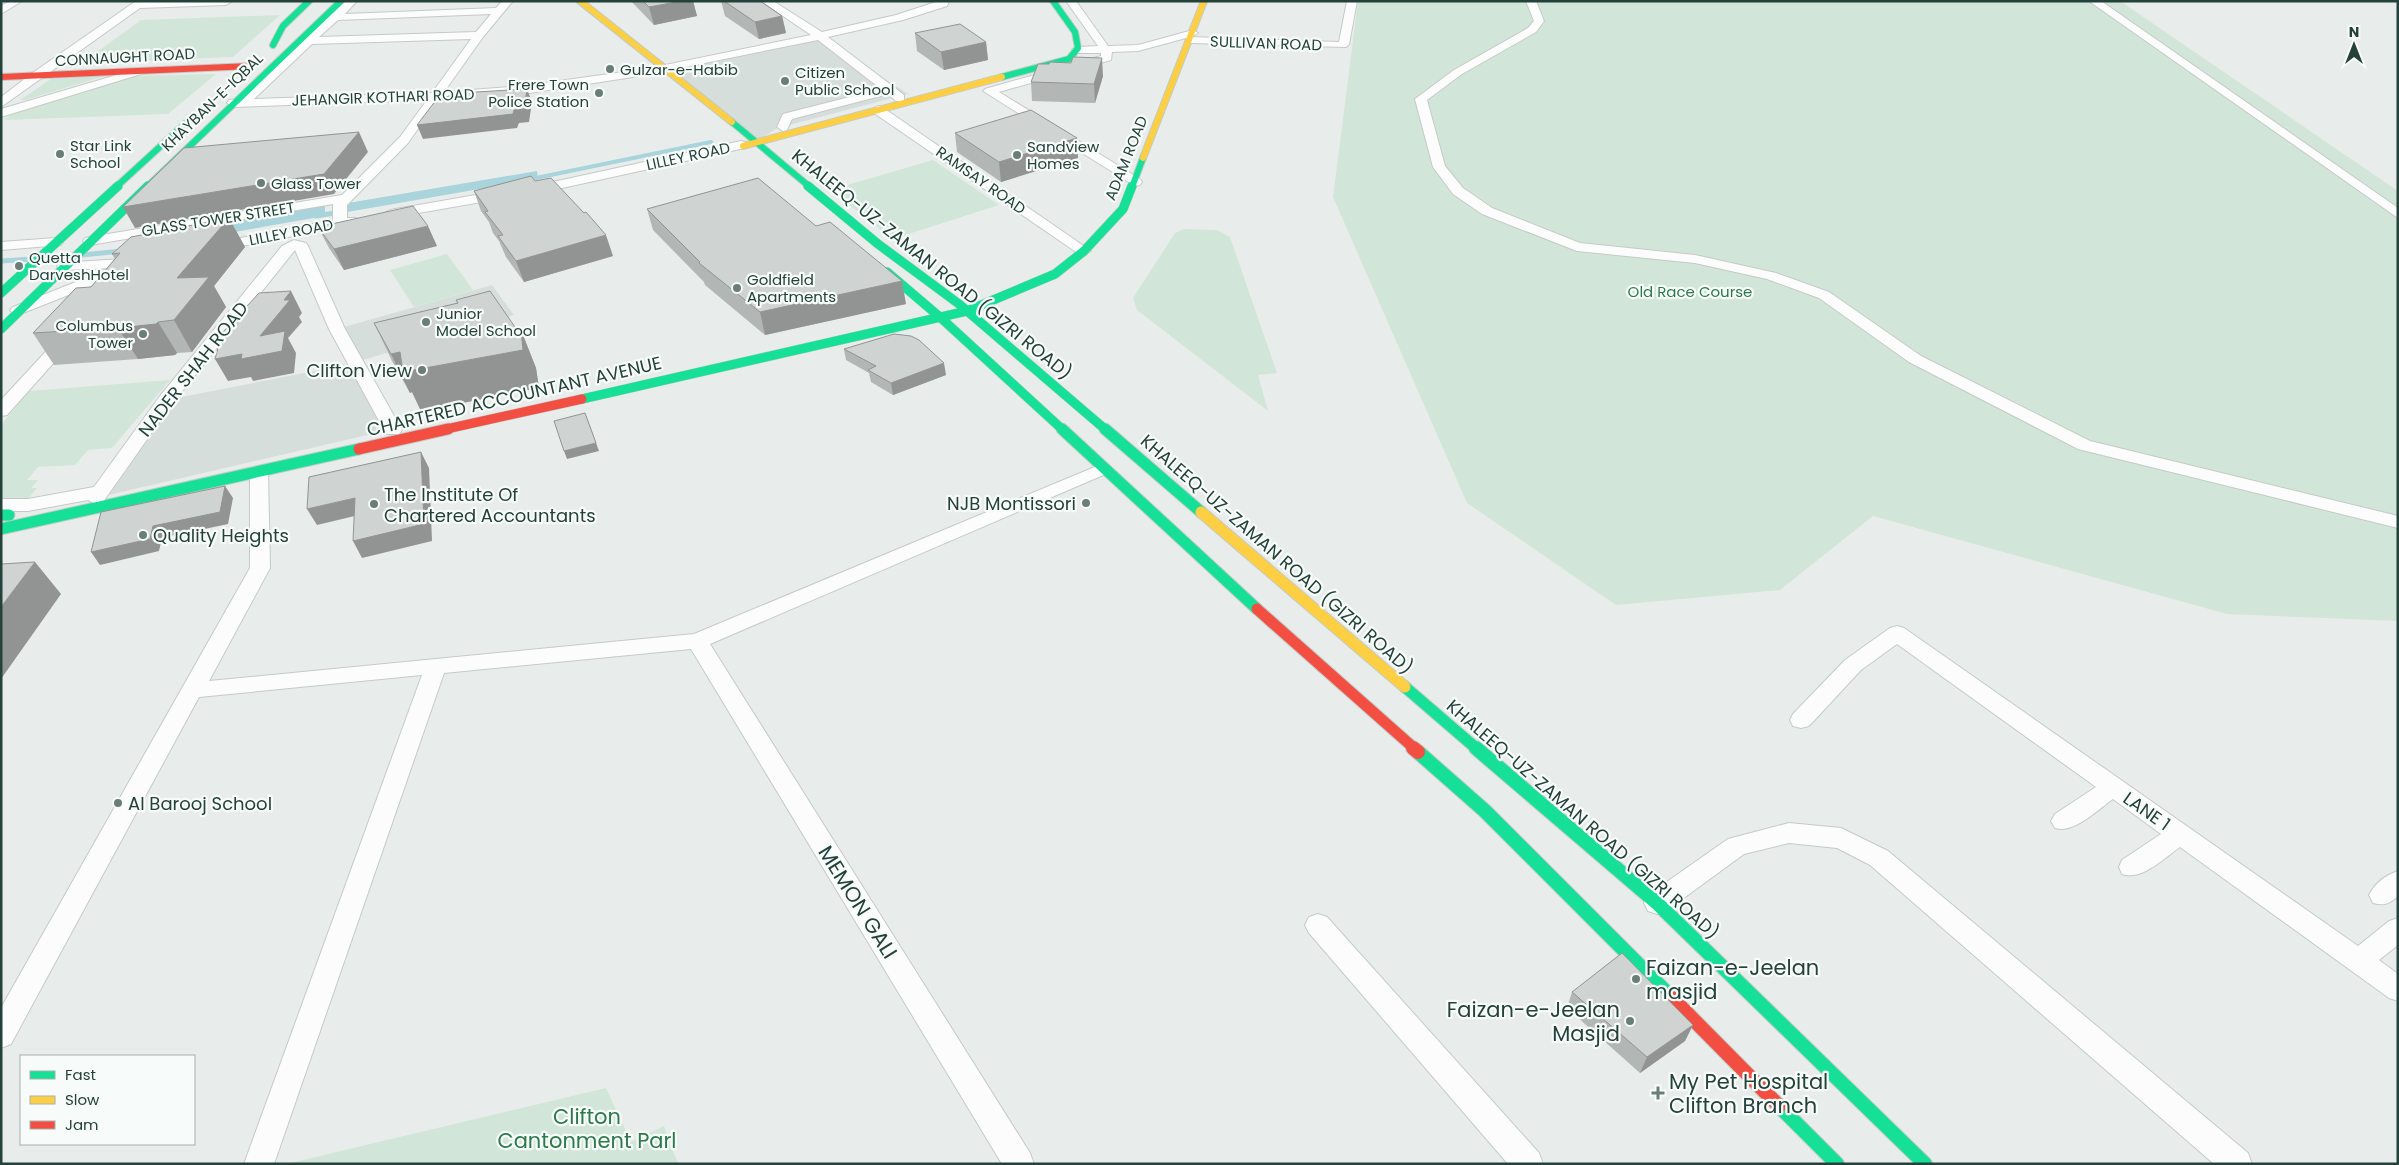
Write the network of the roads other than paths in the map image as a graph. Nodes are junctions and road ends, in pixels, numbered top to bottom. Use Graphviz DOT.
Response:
graph roads {
  1 [pos="17,1"];
  2 [pos="352,1"];
  3 [pos="766,1"];
  4 [pos="944,1"];
  5 [pos="1053,1"];
  6 [pos="1071,1"];
  7 [pos="1204,1"];
  8 [pos="1352,1"];
  9 [pos="1520,1"];
  10 [pos="1531,1"];
  11 [pos="2094,1"];
  12 [pos="2106,1"];
  13 [pos="227,2"];
  14 [pos="141,3"];
  15 [pos="314,3"];
  16 [pos="340,3"];
  17 [pos="575,4"];
  18 [pos="504,6"];
  19 [pos="1,11"];
  20 [pos="214,12"];
  21 [pos="335,17"];
  22 [pos="479,35"];
  23 [pos="820,36"];
  24 [pos="1189,40"];
  25 [pos="309,41"];
  26 [pos="1157,44"];
  27 [pos="1078,50"];
  28 [pos="1106,50"];
  29 [pos="633,51"];
  30 [pos="1056,51"];
  31 [pos="251,66"];
  32 [pos="665,68"];
  33 [pos="652,71"];
  34 [pos="137,72"];
  35 [pos="1458,72"];
  36 [pos="35,76"];
  37 [pos="1,77"];
  38 [pos="238,77"];
  39 [pos="895,94"];
  40 [pos="437,96"];
  41 [pos="239,102"];
  42 [pos="1,103"];
  43 [pos="878,110"];
  44 [pos="1,112"];
  45 [pos="197,112"];
  46 [pos="783,127"];
  47 [pos="794,132"];
  48 [pos="746,144"];
  49 [pos="766,152"];
  50 [pos="1135,182"];
  51 [pos="346,198"];
  52 [pos="2398,202"];
  53 [pos="2398,214"];
  54 [pos="340,223"];
  55 [pos="295,238"];
  56 [pos="90,240"];
  57 [pos="56,242"];
  58 [pos="1,246"];
  59 [pos="201,250"];
  60 [pos="1084,251"];
  61 [pos="154,259"];
  62 [pos="135,263"];
  63 [pos="879,265"];
  64 [pos="64,266"];
  65 [pos="108,292"];
  66 [pos="1,293"];
  67 [pos="963,308"];
  68 [pos="18,310"];
  69 [pos="936,314"];
  70 [pos="81,322"];
  71 [pos="1,329"];
  72 [pos="1,411"];
  73 [pos="393,430"];
  74 [pos="1102,469"];
  75 [pos="259,471"];
  76 [pos="97,499"];
  77 [pos="3,513"];
  78 [pos="2398,522"];
  79 [pos="1,530"];
  80 [pos="698,641"];
  81 [pos="436,665"];
  82 [pos="192,690"];
  83 [pos="1801,720"];
  84 [pos="2113,787"];
  85 [pos="2063,821"];
  86 [pos="2180,834"];
  87 [pos="2131,867"];
  88 [pos="1657,903"];
  89 [pos="1318,925"];
  90 [pos="2398,930"];
  91 [pos="2359,961"];
  92 [pos="2398,989"];
  93 [pos="1,1035"];
  94 [pos="259,1164"];
  95 [pos="1019,1164"];
  96 [pos="1528,1164"];
  97 [pos="1837,1164"];
  98 [pos="1925,1164"];
  99 [pos="2237,1164"];
  1 -- 19 [label="street"];
  2 -- 21 [label="street"];
  3 -- 23 [label="street"];
  4 -- 23 [label="street"];
  5 -- 27 [label="main road"];
  6 -- 28 [label="street"];
  7 -- 24 [label="main road, ADAM ROAD"];
  8 -- 24 [label="street, SULLIVAN ROAD"];
  9 -- 35 [label="street"];
  10 -- 35 [label="street"];
  11 -- 53 [label="street"];
  12 -- 52 [label="street"];
  13 -- 14 [label="street"];
  13 -- 20 [label="street"];
  14 -- 36 [label="street"];
  15 -- 31 [label="main road, KHAYBAN-E-IQBAL"];
  16 -- 41 [label="main road, KHAYBAN-E-IQBAL"];
  17 -- 29 [label="main road, KHALEEQ-UZ-ZAMAN ROAD (GIZRI ROAD)"];
  18 -- 21 [label="street"];
  18 -- 22 [label="street"];
  21 -- 25 [label="street"];
  22 -- 25 [label="street"];
  22 -- 40 [label="street"];
  23 -- 32 [label="street"];
  23 -- 39 [label="street"];
  24 -- 26 [label="street, SULLIVAN ROAD"];
  24 -- 26 [label="street, SULLIVAN ROAD"];
  24 -- 50 [label="main road, ADAM ROAD"];
  25 -- 41 [label="street"];
  26 -- 28 [label="street, SULLIVAN ROAD"];
  27 -- 28 [label="street, SULLIVAN ROAD"];
  27 -- 43 [label="main road"];
  28 -- 50 [label="street"];
  29 -- 32 [label="main road, KHALEEQ-UZ-ZAMAN ROAD (GIZRI ROAD)"];
  29 -- 33 [label="main road, KHALEEQ-UZ-ZAMAN ROAD (GIZRI ROAD)"];
  30 -- 39 [label="main road"];
  31 -- 34 [label="main road, CONNAUGHT ROAD"];
  31 -- 38 [label="main road, KHAYBAN-E-IQBAL"];
  32 -- 48 [label="main road, KHALEEQ-UZ-ZAMAN ROAD (GIZRI ROAD)"];
  33 -- 40 [label="street, JEHANGIR KOTHARI ROAD"];
  33 -- 48 [label="main road, KHALEEQ-UZ-ZAMAN ROAD (GIZRI ROAD)"];
  34 -- 36 [label="main road, CONNAUGHT ROAD"];
  34 -- 44 [label="street"];
  35 -- 78 [label="street"];
  36 -- 37 [label="main road, CONNAUGHT ROAD"];
  36 -- 42 [label="street"];
  39 -- 46 [label="street"];
  40 -- 41 [label="street, JEHANGIR KOTHARI ROAD"];
  40 -- 51 [label="street"];
  41 -- 56 [label="main road, KHAYBAN-E-IQBAL"];
  43 -- 47 [label="main road"];
  43 -- 60 [label="street, RAMSAY ROAD"];
  45 -- 57 [label="main road, KHAYBAN-E-IQBAL"];
  46 -- 48 [label="main road, LILLEY ROAD"];
  47 -- 48 [label="main road"];
  47 -- 49 [label="main road"];
  48 -- 49 [label="main road, KHALEEQ-UZ-ZAMAN ROAD (GIZRI ROAD)"];
  48 -- 54 [label="street, LILLEY ROAD"];
  49 -- 67 [label="main road, KHALEEQ-UZ-ZAMAN ROAD (GIZRI ROAD)"];
  50 -- 60 [label="main road, ADAM ROAD"];
  51 -- 54 [label="street"];
  51 -- 56 [label="street, GLASS TOWER STREET"];
  54 -- 55 [label="street, LILLEY ROAD"];
  55 -- 59 [label="street, LILLEY ROAD"];
  55 -- 73 [label="street"];
  55 -- 76 [label="street, NADER SHAH ROAD"];
  56 -- 64 [label="main road, KHAYBAN-E-IQBAL"];
  57 -- 58 [label="street"];
  57 -- 66 [label="main road, KHAYBAN-E-IQBAL"];
  60 -- 67 [label="main road, ADAM ROAD"];
  61 -- 62 [label="street"];
  62 -- 64 [label="street"];
  62 -- 65 [label="street"];
  62 -- 68 [label="street"];
  63 -- 69 [label="main road, KHALEEQ-UZ-ZAMAN ROAD (GIZRI ROAD)"];
  64 -- 68 [label="main road, KHAYBAN-E-IQBAL"];
  67 -- 69 [label="main road"];
  67 -- 88 [label="main road, KHALEEQ-UZ-ZAMAN ROAD (GIZRI ROAD)"];
  68 -- 71 [label="main road, KHAYBAN-E-IQBAL"];
  69 -- 73 [label="main road, CHARTERED ACCOUNTANT AVENUE"];
  69 -- 74 [label="main road, KHALEEQ-UZ-ZAMAN ROAD (GIZRI ROAD)"];
  69 -- 75 [label="main road, CHARTERED ACCOUNTANT AVENUE"];
  70 -- 72 [label="street"];
  73 -- 76 [label="main road, CHARTERED ACCOUNTANT AVENUE"];
  74 -- 80 [label="street"];
  74 -- 97 [label="main road, KHALEEQ-UZ-ZAMAN ROAD (GIZRI ROAD)"];
  75 -- 76 [label="main road, CHARTERED ACCOUNTANT AVENUE"];
  75 -- 82 [label="street"];
  76 -- 77 [label="street"];
  76 -- 79 [label="main road"];
  80 -- 81 [label="street"];
  80 -- 95 [label="street, MEMON GALI"];
  81 -- 82 [label="street"];
  81 -- 94 [label="street"];
  82 -- 93 [label="street"];
  83 -- 84 [label="street, LANE 1"];
  84 -- 85 [label="street"];
  84 -- 86 [label="street, LANE 1"];
  86 -- 87 [label="street"];
  86 -- 91 [label="street, LANE 1"];
  88 -- 98 [label="main road, KHALEEQ-UZ-ZAMAN ROAD (GIZRI ROAD)"];
  88 -- 99 [label="street"];
  89 -- 96 [label="street"];
  90 -- 91 [label="street"];
  91 -- 92 [label="street, LANE 1"];
}
